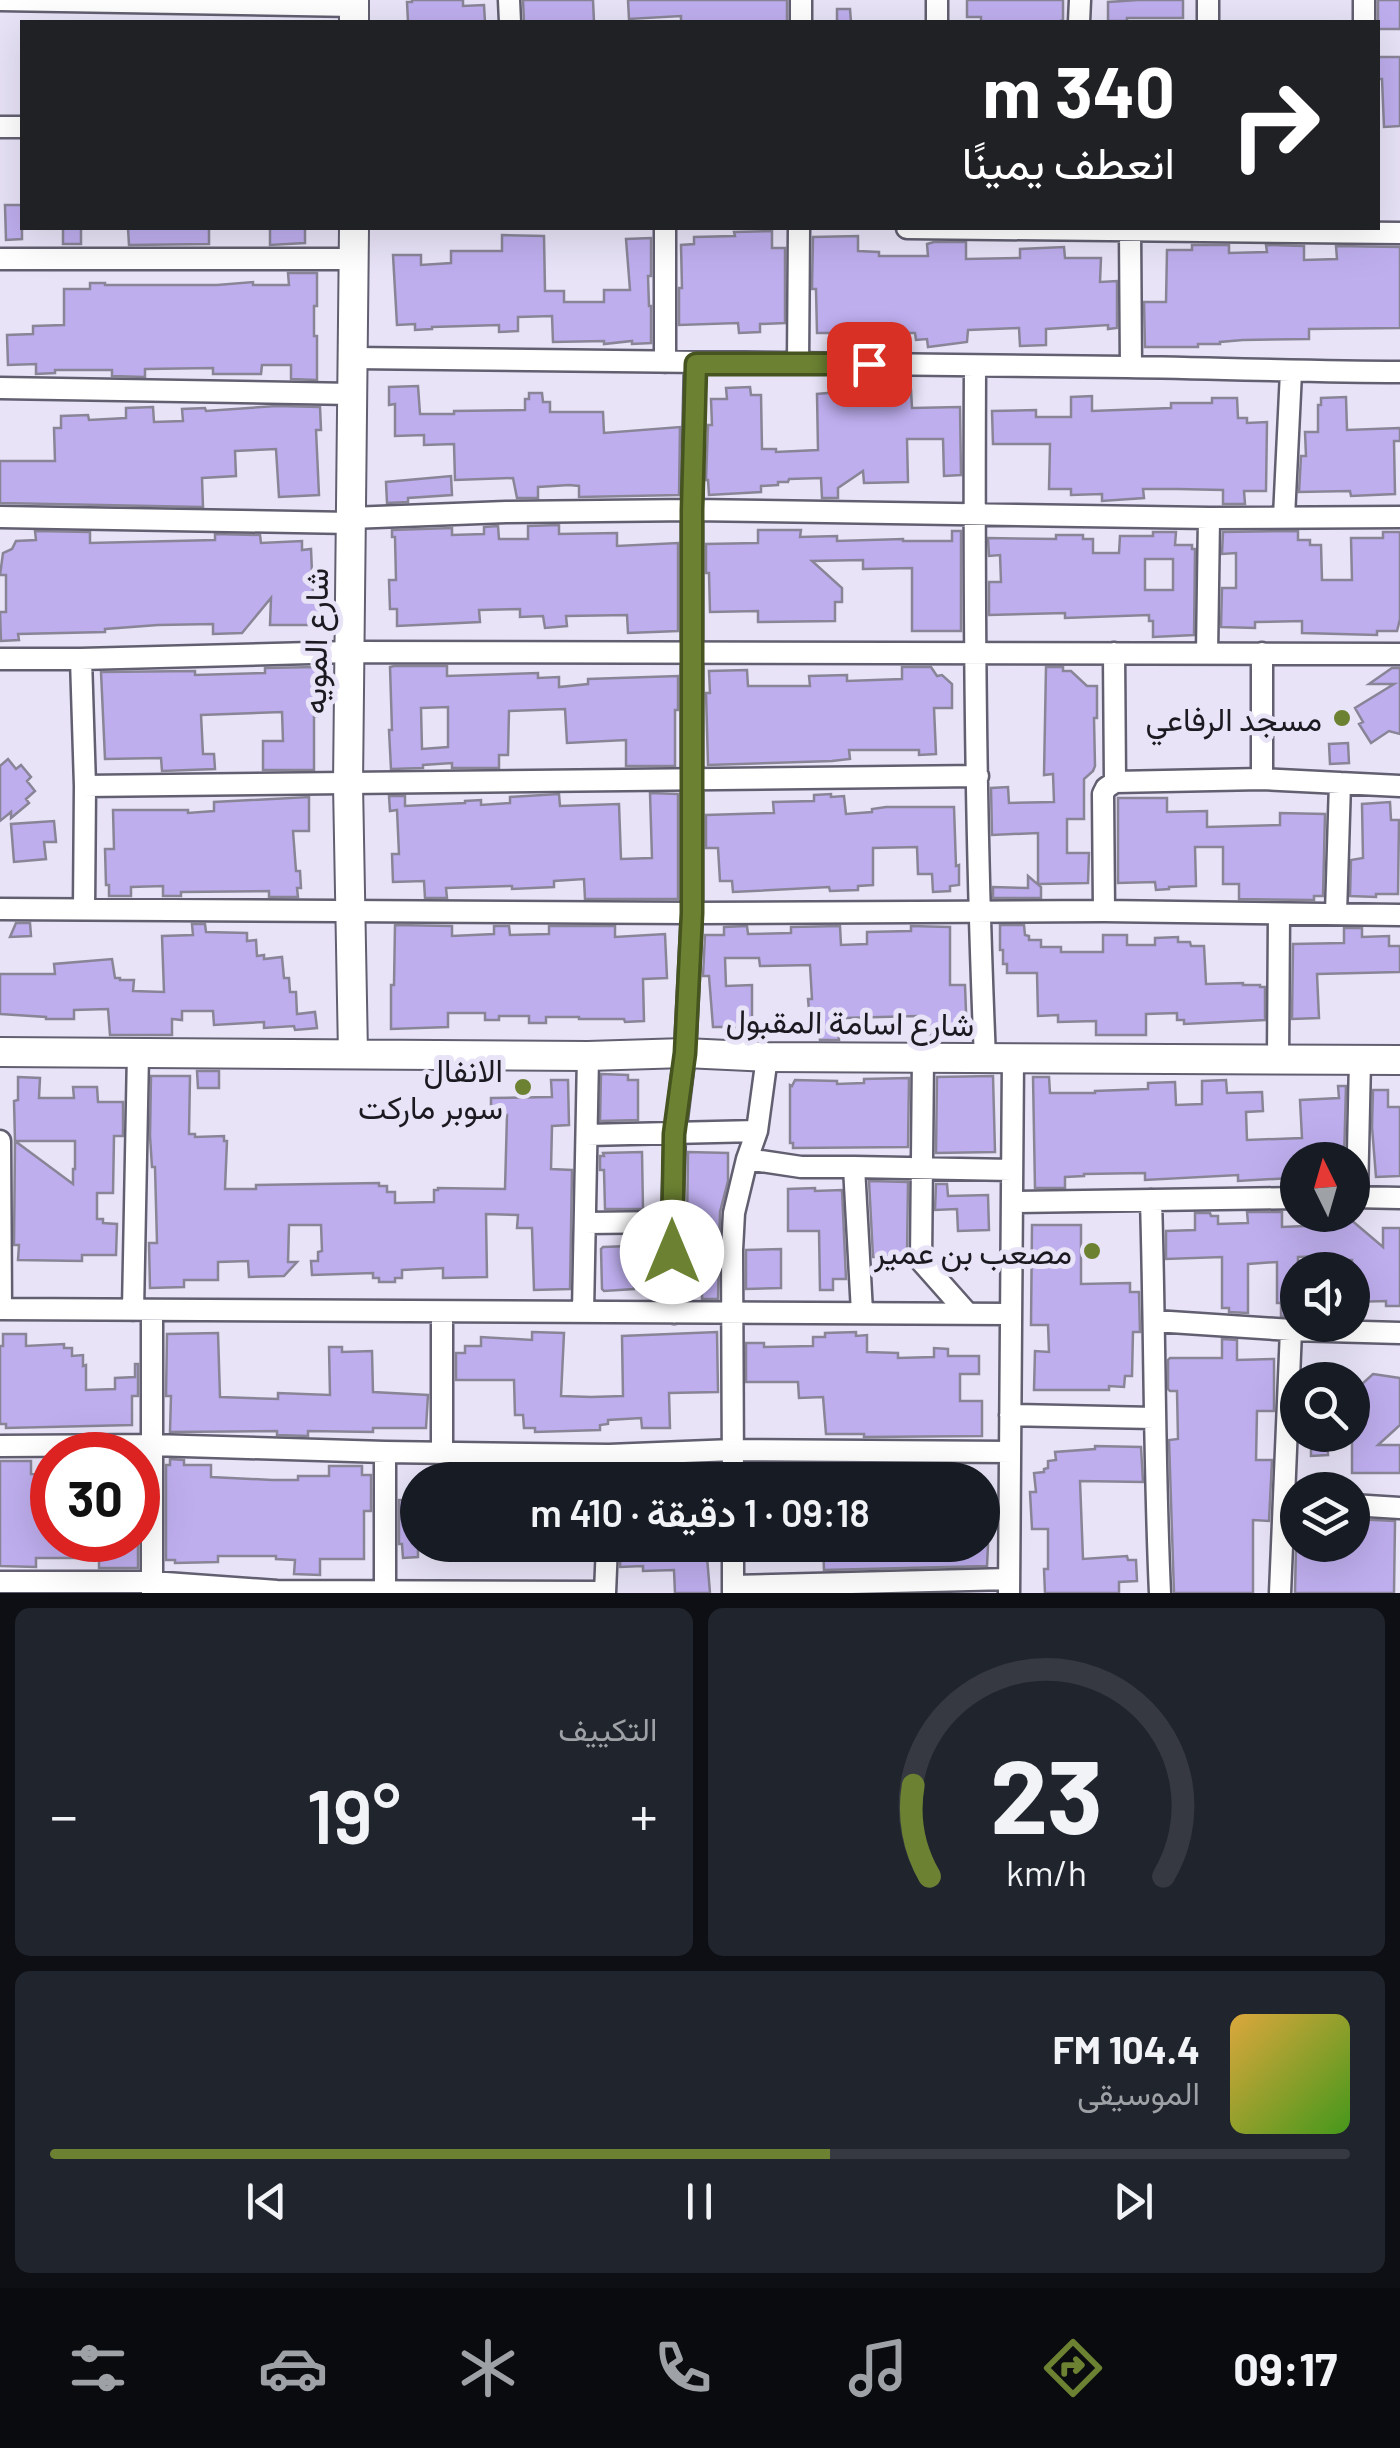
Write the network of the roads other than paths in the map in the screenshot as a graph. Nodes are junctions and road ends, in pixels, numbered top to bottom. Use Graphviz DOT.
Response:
graph roads {
  1 [pos="0,0"];
  2 [pos="354,10"];
  3 [pos="354,230"];
  4 [pos="665,230"];
  5 [pos="799,230"];
  6 [pos="1130,230"];
  7 [pos="1365,230"];
  8 [pos="1400,233"];
  9 [pos="0,259"];
  10 [pos="354,259"];
  11 [pos="354,358"];
  12 [pos="666,362"];
  13 [pos="798,362"];
  14 [pos="696,364"];
  15 [pos="975,366"];
  16 [pos="1131,366"];
  17 [pos="1291,372"];
  18 [pos="1400,372"];
  19 [pos="0,388"];
  20 [pos="353,394"];
  21 [pos="692,510"];
  22 [pos="0,516"];
  23 [pos="974,516"];
  24 [pos="1284,517"];
  25 [pos="1209,518"];
  26 [pos="1400,518"];
  27 [pos="350,521"];
  28 [pos="349,652"];
  29 [pos="1207,652"];
  30 [pos="692,653"];
  31 [pos="977,653"];
  32 [pos="1114,653"];
  33 [pos="1262,653"];
  34 [pos="1400,654"];
  35 [pos="0,659"];
  36 [pos="82,659"];
  37 [pos="978,776"];
  38 [pos="1262,779"];
  39 [pos="693,780"];
  40 [pos="1115,782"];
  41 [pos="1340,783"];
  42 [pos="348,784"];
  43 [pos="85,786"];
  44 [pos="1400,786"];
  45 [pos="84,908"];
  46 [pos="0,909"];
  47 [pos="349,910"];
  48 [pos="1104,911"];
  49 [pos="692,913"];
  50 [pos="979,913"];
  51 [pos="1278,914"];
  52 [pos="1336,914"];
  53 [pos="1400,915"];
  54 [pos="0,1052"];
  55 [pos="138,1053"];
  56 [pos="685,1053"];
  57 [pos="354,1054"];
  58 [pos="588,1056"];
  59 [pos="767,1057"];
  60 [pos="923,1058"];
  61 [pos="999,1058"];
  62 [pos="1278,1060"];
  63 [pos="1360,1060"];
  64 [pos="1400,1060"];
  65 [pos="757,1131"];
  66 [pos="674,1134"];
  67 [pos="587,1135"];
  68 [pos="0,1142"];
  69 [pos="1357,1142"];
  70 [pos="747,1159"];
  71 [pos="854,1167"];
  72 [pos="920,1168"];
  73 [pos="1012,1170"];
  74 [pos="1370,1197"];
  75 [pos="1280,1198"];
  76 [pos="1400,1198"];
  77 [pos="1151,1200"];
  78 [pos="1012,1202"];
  79 [pos="672,1222"];
  80 [pos="585,1223"];
  81 [pos="1,1309"];
  82 [pos="142,1311"];
  83 [pos="442,1312"];
  84 [pos="583,1312"];
  85 [pos="862,1312"];
  86 [pos="674,1313"];
  87 [pos="734,1313"];
  88 [pos="968,1314"];
  89 [pos="1011,1314"];
  90 [pos="1155,1321"];
  91 [pos="1280,1329"];
  92 [pos="1370,1332"];
  93 [pos="1400,1333"];
  94 [pos="1291,1342"];
  95 [pos="1010,1415"];
  96 [pos="1154,1418"];
  97 [pos="151,1432"];
  98 [pos="160,1445"];
  99 [pos="0,1446"];
  100 [pos="30,1446"];
  101 [pos="733,1450"];
  102 [pos="385,1452"];
  103 [pos="442,1452"];
  104 [pos="1010,1452"];
  105 [pos="610,1455"];
  106 [pos="610,1462"];
  107 [pos="733,1462"];
  108 [pos="1291,1472"];
  109 [pos="1370,1507"];
  110 [pos="1400,1508"];
  111 [pos="152,1562"];
  112 [pos="607,1562"];
  113 [pos="733,1562"];
  114 [pos="1284,1562"];
  115 [pos="0,1582"];
  116 [pos="1009,1586"];
  117 [pos="152,1588"];
  118 [pos="385,1590"];
  119 [pos="732,1590"];
  120 [pos="277,1592"];
  121 [pos="505,1593"];
  122 [pos="606,1593"];
  123 [pos="1160,1593"];
  124 [pos="1280,1593"];
  1 -- 2 [label="street"];
  3 -- 10 [label="street, شارع المويه"];
  4 -- 12 [label="street"];
  5 -- 13 [label="street"];
  6 -- 7 [label="street"];
  6 -- 16 [label="street"];
  7 -- 8 [label="street"];
  9 -- 10 [label="street"];
  10 -- 11 [label="street, شارع المويه"];
  11 -- 12 [label="street"];
  11 -- 20 [label="street, شارع المويه"];
  12 -- 14 [label="street"];
  13 -- 14 [label="street"];
  13 -- 15 [label="street"];
  14 -- 21 [label="street"];
  15 -- 16 [label="street"];
  15 -- 23 [label="street"];
  16 -- 17 [label="street"];
  17 -- 18 [label="street"];
  17 -- 24 [label="street"];
  19 -- 20 [label="street"];
  20 -- 27 [label="street, شارع المويه"];
  21 -- 23 [label="street"];
  21 -- 27 [label="street"];
  21 -- 30 [label="street"];
  22 -- 27 [label="street"];
  23 -- 25 [label="street"];
  23 -- 31 [label="street"];
  24 -- 25 [label="street"];
  24 -- 26 [label="street"];
  25 -- 29 [label="street"];
  27 -- 28 [label="street, شارع المويه"];
  28 -- 30 [label="street"];
  28 -- 36 [label="street"];
  28 -- 42 [label="street, شارع المويه"];
  29 -- 32 [label="street"];
  29 -- 33 [label="street"];
  30 -- 31 [label="street"];
  30 -- 39 [label="street"];
  31 -- 32 [label="street"];
  31 -- 37 [label="street"];
  32 -- 40 [label="street"];
  33 -- 34 [label="street"];
  33 -- 38 [label="street"];
  35 -- 36 [label="street"];
  36 -- 43 [label="street"];
  37 -- 39 [label="street"];
  37 -- 50 [label="street"];
  38 -- 40 [label="street"];
  38 -- 41 [label="street"];
  39 -- 42 [label="street"];
  39 -- 49 [label="street"];
  40 -- 48 [label="street"];
  41 -- 44 [label="street"];
  41 -- 52 [label="street"];
  42 -- 43 [label="street"];
  42 -- 47 [label="street, شارع المويه"];
  43 -- 45 [label="street"];
  45 -- 46 [label="street"];
  45 -- 47 [label="street"];
  47 -- 49 [label="street"];
  47 -- 57 [label="street, شارع المويه"];
  48 -- 50 [label="street"];
  48 -- 51 [label="street"];
  49 -- 50 [label="street"];
  49 -- 56 [label="street"];
  50 -- 61 [label="street"];
  51 -- 52 [label="street"];
  51 -- 62 [label="street"];
  52 -- 53 [label="street"];
  54 -- 55 [label="street, شارع اسامة المقبول"];
  55 -- 57 [label="street, شارع اسامة المقبول"];
  55 -- 82 [label="street"];
  56 -- 58 [label="street, شارع اسامة المقبول"];
  56 -- 59 [label="street, شارع اسامة المقبول"];
  56 -- 66 [label="street"];
  57 -- 58 [label="street, شارع اسامة المقبول"];
  58 -- 67 [label="street"];
  59 -- 60 [label="street, شارع اسامة المقبول"];
  59 -- 65 [label="street"];
  60 -- 61 [label="street, شارع اسامة المقبول"];
  60 -- 72 [label="street"];
  61 -- 62 [label="street, شارع اسامة المقبول"];
  61 -- 73 [label="street"];
  62 -- 63 [label="street, شارع اسامة المقبول"];
  63 -- 64 [label="street, شارع اسامة المقبول"];
  63 -- 69 [label="street"];
  65 -- 66 [label="street"];
  65 -- 70 [label="street"];
  66 -- 67 [label="street"];
  66 -- 79 [label="street"];
  67 -- 80 [label="street"];
  68 -- 81 [label="street"];
  70 -- 71 [label="street"];
  70 -- 87 [label="street"];
  71 -- 72 [label="street"];
  71 -- 85 [label="street"];
  72 -- 73 [label="street"];
  72 -- 88 [label="street"];
  73 -- 78 [label="street"];
  74 -- 76 [label="street"];
  75 -- 77 [label="street"];
  77 -- 78 [label="street"];
  77 -- 90 [label="street"];
  78 -- 89 [label="street"];
  79 -- 80 [label="street"];
  79 -- 86 [label="street"];
  80 -- 84 [label="street"];
  81 -- 82 [label="street"];
  82 -- 83 [label="street"];
  82 -- 97 [label="street"];
  83 -- 84 [label="street"];
  83 -- 103 [label="street"];
  84 -- 86 [label="street"];
  85 -- 87 [label="street"];
  85 -- 88 [label="street"];
  86 -- 87 [label="street"];
  87 -- 101 [label="street"];
  88 -- 89 [label="street"];
  89 -- 95 [label="street"];
  90 -- 91 [label="street"];
  90 -- 96 [label="street"];
  92 -- 93 [label="street"];
  94 -- 108 [label="street"];
  95 -- 96 [label="street"];
  95 -- 104 [label="street"];
  96 -- 123 [label="street"];
  98 -- 102 [label="street"];
  99 -- 100 [label="street"];
  101 -- 104 [label="street"];
  101 -- 105 [label="street"];
  101 -- 107 [label="street"];
  102 -- 103 [label="street"];
  102 -- 118 [label="street"];
  103 -- 105 [label="street"];
  104 -- 116 [label="street"];
  105 -- 106 [label="street"];
  109 -- 110 [label="street"];
  111 -- 117 [label="street"];
  112 -- 122 [label="street"];
  113 -- 119 [label="street"];
  114 -- 124 [label="street"];
  115 -- 117 [label="street"];
  116 -- 119 [label="street"];
  117 -- 120 [label="street"];
  118 -- 120 [label="street"];
  118 -- 121 [label="street"];
  121 -- 122 [label="street"];
}
